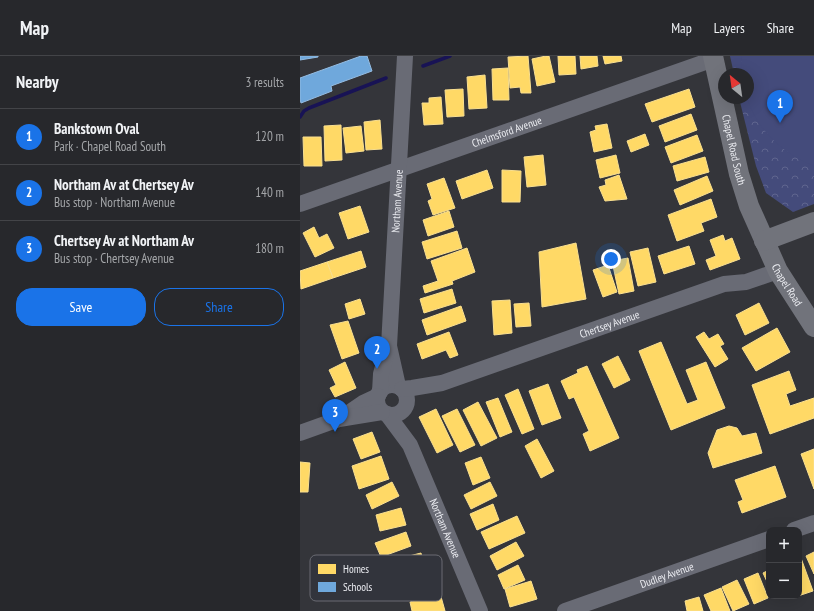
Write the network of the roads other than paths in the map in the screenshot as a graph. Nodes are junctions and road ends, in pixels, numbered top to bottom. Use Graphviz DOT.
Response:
graph roads {
  1 [pos="405,56"];
  2 [pos="713,58"];
  3 [pos="398,170"];
  4 [pos="300,204"];
  5 [pos="814,222"];
  6 [pos="764,240"];
  7 [pos="778,271"];
  8 [pos="814,327"];
  9 [pos="389,346"];
  10 [pos="442,383"];
  11 [pos="400,387"];
  12 [pos="379,394"];
  13 [pos="406,408"];
  14 [pos="385,413"];
  15 [pos="339,419"];
  16 [pos="300,433"];
  17 [pos="410,445"];
  18 [pos="814,523"];
  19 [pos="802,527"];
  20 [pos="766,540"];
  21 [pos="480,611"];
  22 [pos="565,611"];
  1 -- 3 [label="street, Northam Avenue"];
  2 -- 3 [label="street, Chelmsford Avenue"];
  2 -- 6 [label="main road, Chapel Road South"];
  3 -- 4 [label="street, Chelmsford Avenue"];
  3 -- 9 [label="street, Northam Avenue"];
  5 -- 6 [label="main road"];
  6 -- 7 [label="main road, Chapel Road"];
  7 -- 8 [label="main road, Chapel Road"];
  7 -- 10 [label="street, Chertsey Avenue"];
  9 -- 11 [label="street, Northam Avenue"];
  9 -- 12 [label="street, Northam Avenue"];
  10 -- 11 [label="street, Chertsey Avenue"];
  10 -- 13 [label="street, Chertsey Avenue"];
  11 -- 12 [label="street"];
  11 -- 13 [label="street"];
  12 -- 14 [label="street"];
  12 -- 15 [label="street"];
  13 -- 14 [label="street"];
  13 -- 17 [label="street, Northam Avenue"];
  14 -- 15 [label="street"];
  14 -- 17 [label="street, Northam Avenue"];
  15 -- 16 [label="street"];
  17 -- 21 [label="street, Northam Avenue"];
  18 -- 19 [label="street"];
  20 -- 22 [label="street, Dudley Avenue"];
}
